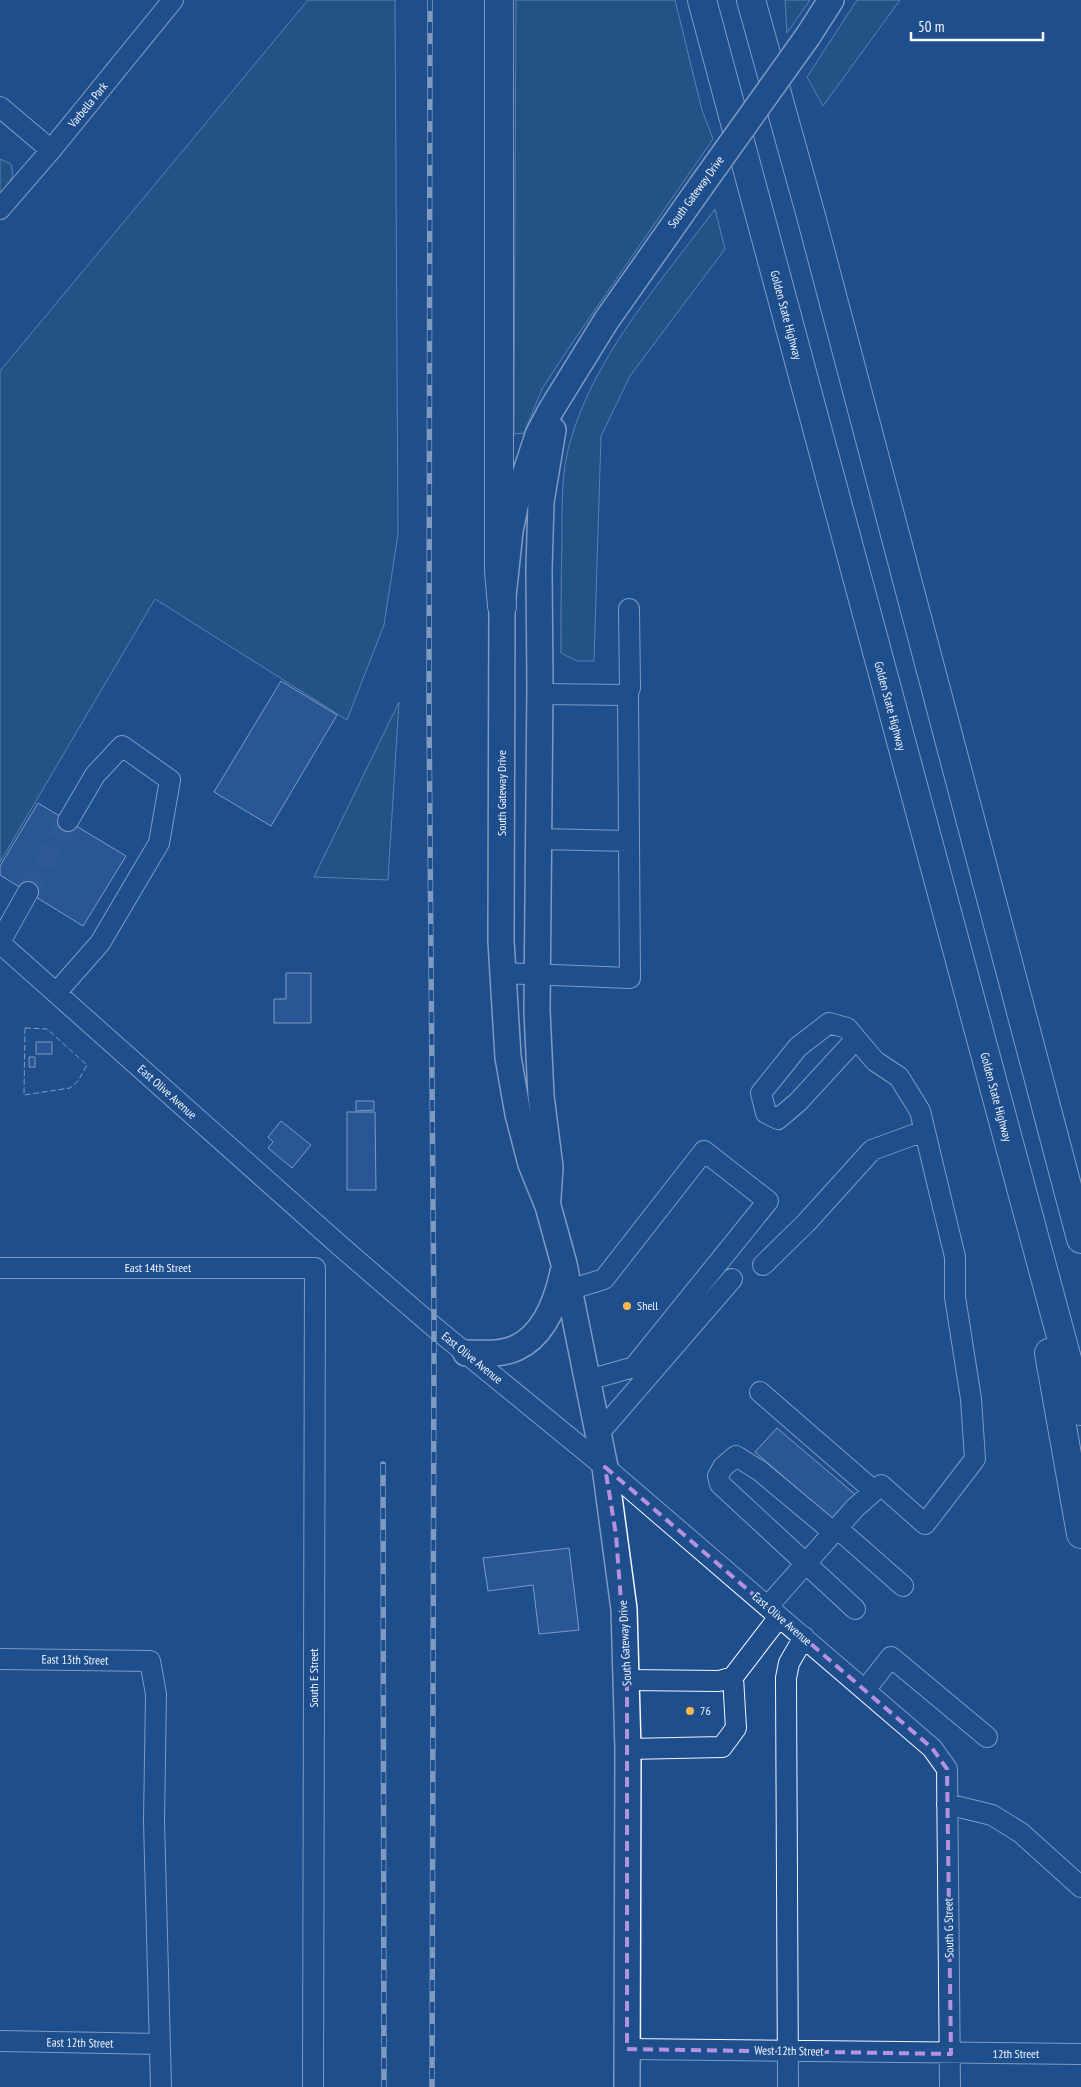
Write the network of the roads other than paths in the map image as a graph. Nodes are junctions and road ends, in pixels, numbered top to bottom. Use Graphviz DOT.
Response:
graph roads {
  1 [pos="173,0"];
  2 [pos="499,0"];
  3 [pos="702,0"];
  4 [pos="751,0"];
  5 [pos="831,0"];
  6 [pos="1,110"];
  7 [pos="51,150"];
  8 [pos="0,208"];
  9 [pos="566,386"];
  10 [pos="502,606"];
  11 [pos="629,609"];
  12 [pos="628,691"];
  13 [pos="502,693"];
  14 [pos="540,694"];
  15 [pos="68,821"];
  16 [pos="538,839"];
  17 [pos="629,841"];
  18 [pos="28,892"];
  19 [pos="0,943"];
  20 [pos="502,973"];
  21 [pos="537,976"];
  22 [pos="56,993"];
  23 [pos="856,1039"];
  24 [pos="924,1131"];
  25 [pos="1063,1170"];
  26 [pos="1018,1177"];
  27 [pos="548,1206"];
  28 [pos="1081,1227"];
  29 [pos="1081,1239"];
  30 [pos="338,1244"];
  31 [pos="564,1264"];
  32 [pos="763,1265"];
  33 [pos="0,1268"];
  34 [pos="315,1268"];
  35 [pos="732,1279"];
  36 [pos="570,1290"];
  37 [pos="466,1353"];
  38 [pos="588,1380"];
  39 [pos="760,1392"];
  40 [pos="1081,1411"];
  41 [pos="599,1433"];
  42 [pos="605,1468"];
  43 [pos="874,1491"];
  44 [pos="835,1530"];
  45 [pos="1081,1534"];
  46 [pos="805,1564"];
  47 [pos="903,1586"];
  48 [pos="855,1610"];
  49 [pos="774,1611"];
  50 [pos="804,1637"];
  51 [pos="0,1659"];
  52 [pos="733,1677"];
  53 [pos="627,1680"];
  54 [pos="865,1690"];
  55 [pos="987,1737"];
  56 [pos="628,1749"];
  57 [pos="947,1769"];
  58 [pos="947,1804"];
  59 [pos="1081,1887"];
  60 [pos="0,2041"];
  61 [pos="160,2044"];
  62 [pos="627,2049"];
  63 [pos="788,2051"];
  64 [pos="950,2054"];
  65 [pos="1081,2054"];
  66 [pos="161,2087"];
  67 [pos="313,2087"];
  68 [pos="627,2087"];
  69 [pos="788,2087"];
  70 [pos="950,2087"];
  1 -- 7 [label="street, Varbella Park"];
  2 -- 10 [label="highway"];
  3 -- 26 [label="highway, Golden State Highway"];
  4 -- 25 [label="highway"];
  5 -- 9 [label="main road, South Gateway Drive, bridge"];
  6 -- 7 [label="street"];
  7 -- 8 [label="street, Varbella Park"];
  9 -- 10 [label="main road, South Gateway Drive"];
  9 -- 14 [label="main road, South Gateway Drive"];
  10 -- 13 [label="main road, South Gateway Drive"];
  11 -- 12 [label="street"];
  12 -- 14 [label="street"];
  12 -- 17 [label="street"];
  13 -- 14 [label="main road"];
  13 -- 20 [label="main road, South Gateway Drive"];
  14 -- 16 [label="main road, South Gateway Drive"];
  15 -- 22 [label="street"];
  16 -- 17 [label="street"];
  16 -- 21 [label="main road, South Gateway Drive"];
  17 -- 21 [label="street"];
  18 -- 19 [label="street"];
  19 -- 22 [label="street, East Olive Avenue"];
  20 -- 21 [label="street"];
  20 -- 27 [label="main road, South Gateway Drive"];
  21 -- 27 [label="main road, South Gateway Drive"];
  22 -- 30 [label="street, East Olive Avenue"];
  23 -- 23 [label="street"];
  23 -- 24 [label="street"];
  24 -- 32 [label="street"];
  24 -- 43 [label="street"];
  25 -- 28 [label="highway"];
  25 -- 29 [label="highway"];
  26 -- 40 [label="highway, Golden State Highway"];
  26 -- 45 [label="highway"];
  27 -- 31 [label="main road, South Gateway Drive"];
  30 -- 34 [label="street"];
  30 -- 37 [label="street, East Olive Avenue"];
  31 -- 36 [label="main road, South Gateway Drive"];
  31 -- 37 [label="main road"];
  33 -- 34 [label="street, East 14th Street"];
  34 -- 67 [label="street, South E Street"];
  35 -- 41 [label="street"];
  36 -- 38 [label="main road, South Gateway Drive"];
  36 -- 38 [label="street"];
  37 -- 42 [label="street, East Olive Avenue"];
  38 -- 41 [label="main road, South Gateway Drive"];
  39 -- 43 [label="street"];
  41 -- 42 [label="main road, South Gateway Drive"];
  42 -- 49 [label="street, East Olive Avenue"];
  42 -- 53 [label="main road, South Gateway Drive"];
  43 -- 44 [label="street"];
  44 -- 46 [label="street"];
  44 -- 46 [label="street"];
  44 -- 47 [label="street"];
  46 -- 48 [label="street"];
  46 -- 49 [label="street"];
  49 -- 50 [label="street, East Olive Avenue"];
  49 -- 52 [label="street"];
  50 -- 54 [label="street, East Olive Avenue"];
  50 -- 63 [label="street"];
  51 -- 61 [label="street, East 13th Street"];
  52 -- 53 [label="street"];
  52 -- 56 [label="street"];
  53 -- 56 [label="main road, South Gateway Drive"];
  54 -- 55 [label="street"];
  54 -- 57 [label="street, East Olive Avenue"];
  56 -- 62 [label="main road, South Gateway Drive"];
  57 -- 58 [label="street, South G Street"];
  58 -- 59 [label="street"];
  58 -- 64 [label="street, South G Street"];
  60 -- 61 [label="street, East 12th Street"];
  61 -- 66 [label="street"];
  62 -- 63 [label="street, West 12th Street"];
  62 -- 68 [label="main road, South Gateway Drive"];
  63 -- 64 [label="street, West 12th Street"];
  63 -- 69 [label="street"];
  64 -- 65 [label="street, 12th Street"];
  64 -- 70 [label="street, South G Street"];
}
